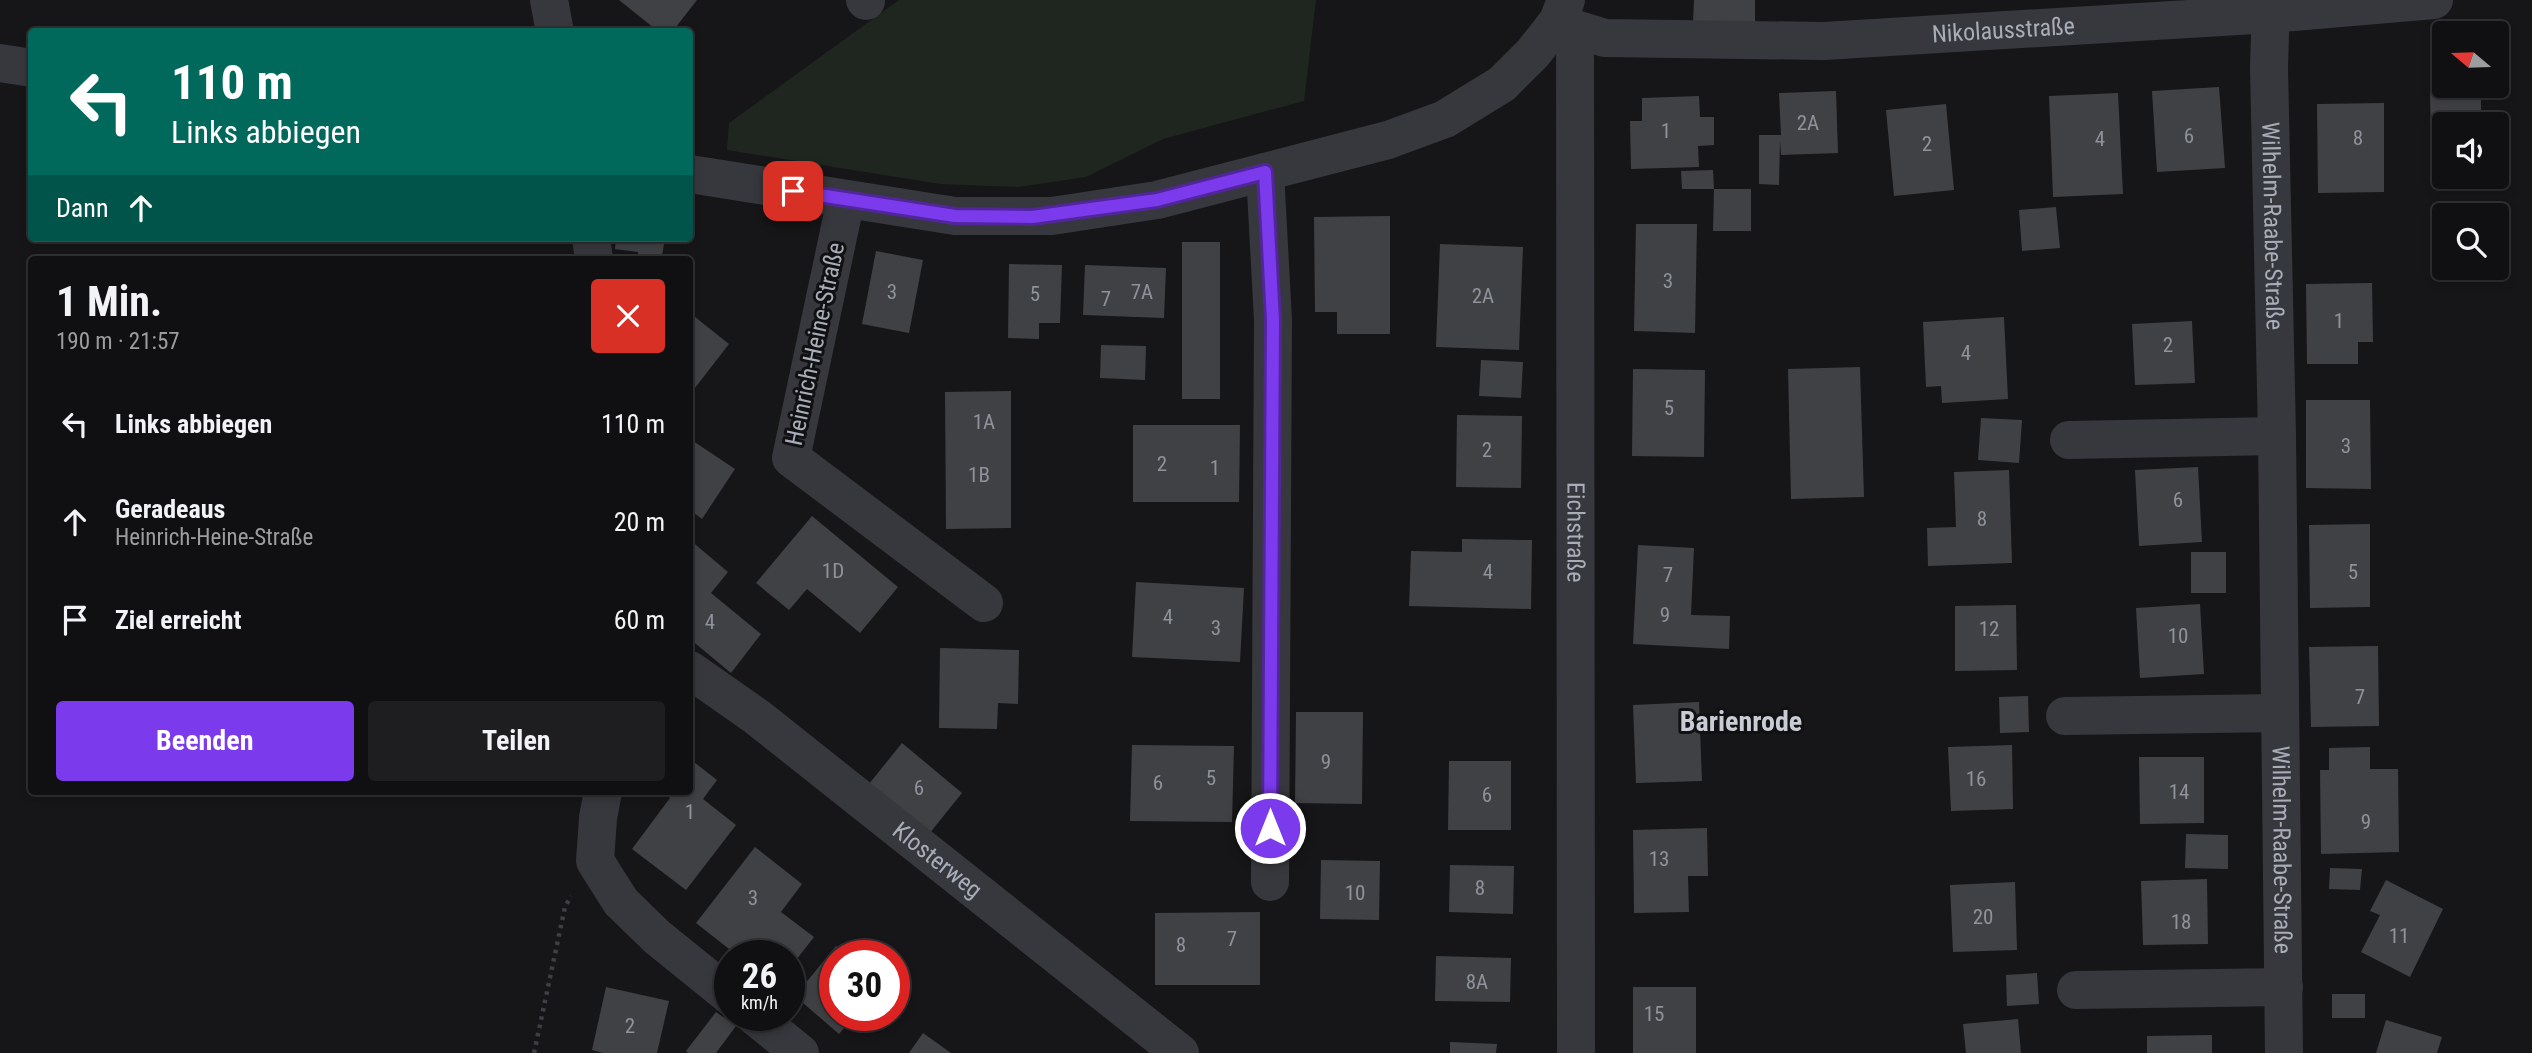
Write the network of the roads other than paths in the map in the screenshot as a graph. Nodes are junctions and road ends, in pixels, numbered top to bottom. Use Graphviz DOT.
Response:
graph roads {
  1 [pos="549,0"];
  2 [pos="2434,0"];
  3 [pos="2271,7"];
  4 [pos="1566,17"];
  5 [pos="554,28"];
  6 [pos="0,63"];
  7 [pos="28,67"];
  8 [pos="1265,172"];
  9 [pos="693,174"];
  10 [pos="846,199"];
  11 [pos="2277,436"];
  12 [pos="2069,440"];
  13 [pos="984,603"];
  14 [pos="693,672"];
  15 [pos="2280,713"];
  16 [pos="2065,716"];
  17 [pos="602,795"];
  18 [pos="1270,882"];
  19 [pos="714,983"];
  20 [pos="2284,987"];
  21 [pos="2076,990"];
  22 [pos="773,1031"];
  23 [pos="800,1053"];
  24 [pos="1180,1053"];
  25 [pos="1576,1053"];
  26 [pos="2284,1053"];
  1 -- 5 [label="street"];
  2 -- 3 [label="street, Nikolausstraße"];
  3 -- 4 [label="street, Nikolausstraße"];
  3 -- 11 [label="street, Wilhelm-Raabe-Straße"];
  4 -- 8 [label="street"];
  4 -- 25 [label="street, Eichstraße"];
  6 -- 7 [label="street"];
  8 -- 10 [label="street"];
  8 -- 18 [label="street"];
  9 -- 10 [label="street"];
  10 -- 13 [label="street, Heinrich-Heine-Straße"];
  11 -- 12 [label="street"];
  11 -- 15 [label="street, Wilhelm-Raabe-Straße"];
  14 -- 24 [label="street, Klosterweg"];
  15 -- 16 [label="street, Wilhelm-Raabe-Straße"];
  15 -- 20 [label="street, Wilhelm-Raabe-Straße"];
  17 -- 19 [label="street"];
  20 -- 21 [label="street, Wilhelm-Raabe-Straße"];
  20 -- 26 [label="street, Wilhelm-Raabe-Straße"];
  22 -- 23 [label="street"];
}
